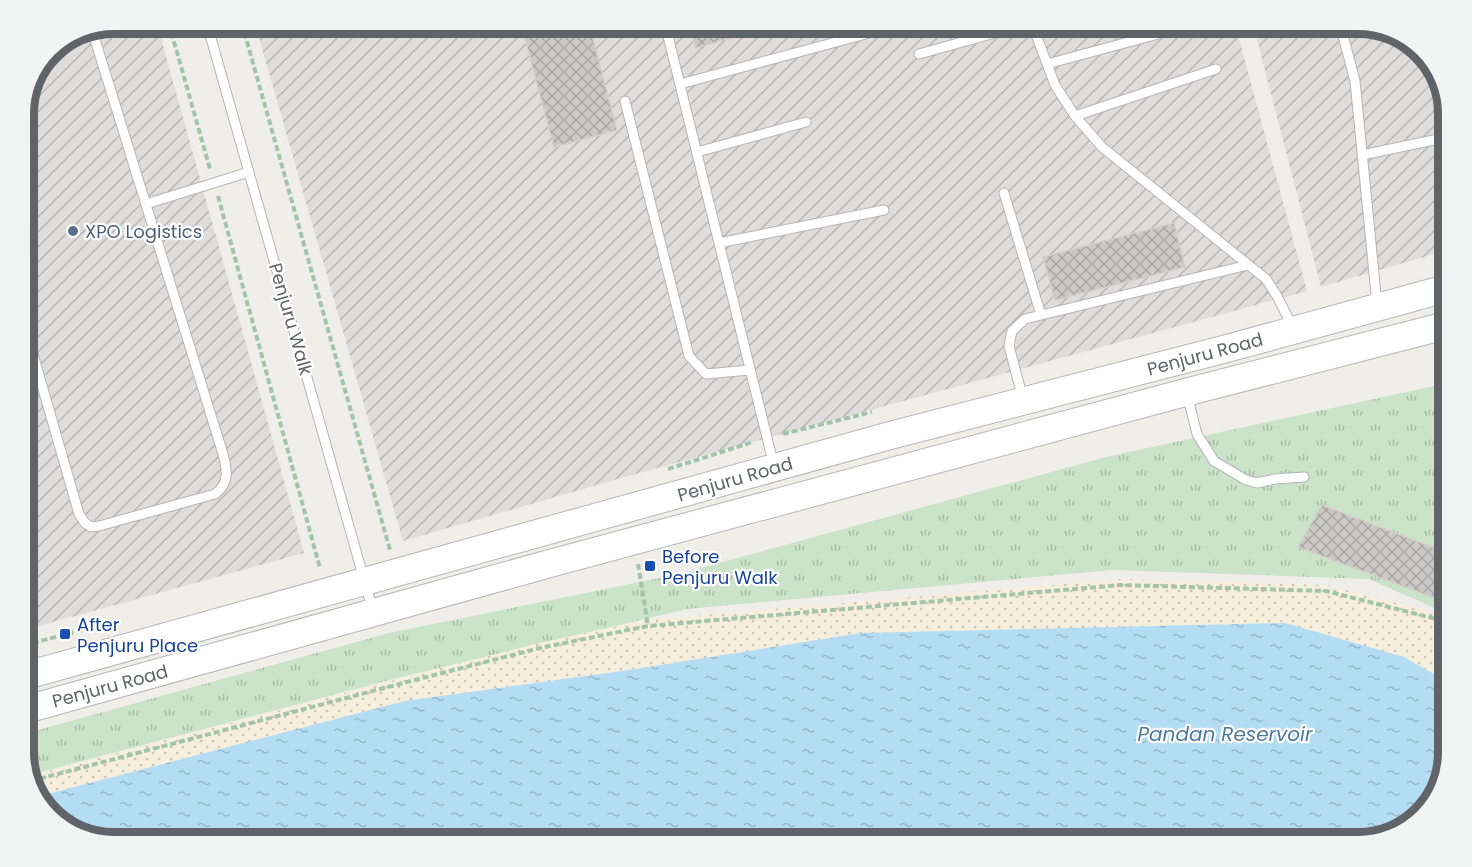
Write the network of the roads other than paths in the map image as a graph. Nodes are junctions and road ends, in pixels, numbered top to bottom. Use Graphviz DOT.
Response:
graph roads {
  1 [pos="210,34"];
  2 [pos="668,34"];
  3 [pos="866,34"];
  4 [pos="992,34"];
  5 [pos="1034,34"];
  6 [pos="1158,34"];
  7 [pos="1343,34"];
  8 [pos="94,37"];
  9 [pos="919,54"];
  10 [pos="1047,64"];
  11 [pos="1216,69"];
  12 [pos="680,84"];
  13 [pos="624,101"];
  14 [pos="1075,116"];
  15 [pos="806,122"];
  16 [pos="1437,139"];
  17 [pos="697,152"];
  18 [pos="1362,155"];
  19 [pos="249,172"];
  20 [pos="1004,193"];
  21 [pos="146,204"];
  22 [pos="884,210"];
  23 [pos="719,243"];
  24 [pos="1248,265"];
  25 [pos="1437,291"];
  26 [pos="1378,307"];
  27 [pos="1041,315"];
  28 [pos="1437,329"];
  29 [pos="1294,330"];
  30 [pos="35,361"];
  31 [pos="750,370"];
  32 [pos="1187,392"];
  33 [pos="1023,401"];
  34 [pos="775,468"];
  35 [pos="1304,477"];
  36 [pos="365,583"];
  37 [pos="374,613"];
  38 [pos="35,673"];
  39 [pos="35,707"];
  1 -- 19 [label="lane, Penjuru Walk"];
  2 -- 12 [label="lane"];
  3 -- 12 [label="lane"];
  4 -- 9 [label="lane"];
  5 -- 10 [label="lane"];
  6 -- 10 [label="lane"];
  7 -- 18 [label="lane"];
  8 -- 21 [label="lane"];
  10 -- 14 [label="lane"];
  11 -- 14 [label="lane"];
  12 -- 17 [label="lane"];
  13 -- 31 [label="lane"];
  14 -- 24 [label="lane"];
  15 -- 17 [label="lane"];
  16 -- 18 [label="lane"];
  17 -- 23 [label="lane"];
  18 -- 26 [label="lane"];
  19 -- 21 [label="lane"];
  19 -- 36 [label="lane, Penjuru Walk"];
  20 -- 27 [label="lane"];
  21 -- 30 [label="lane"];
  22 -- 23 [label="lane"];
  23 -- 31 [label="lane"];
  24 -- 27 [label="lane"];
  24 -- 29 [label="lane"];
  25 -- 26 [label="main road, Penjuru Road"];
  26 -- 29 [label="main road, Penjuru Road"];
  27 -- 33 [label="lane"];
  28 -- 32 [label="main road, Penjuru Road"];
  29 -- 33 [label="main road, Penjuru Road"];
  31 -- 34 [label="lane"];
  32 -- 35 [label="lane"];
  32 -- 37 [label="main road, Penjuru Road"];
  33 -- 34 [label="main road, Penjuru Road"];
  34 -- 36 [label="main road, Penjuru Road"];
  36 -- 37 [label="lane, Penjuru Walk"];
  36 -- 38 [label="main road, Penjuru Road"];
  37 -- 39 [label="main road, Penjuru Road"];
}
